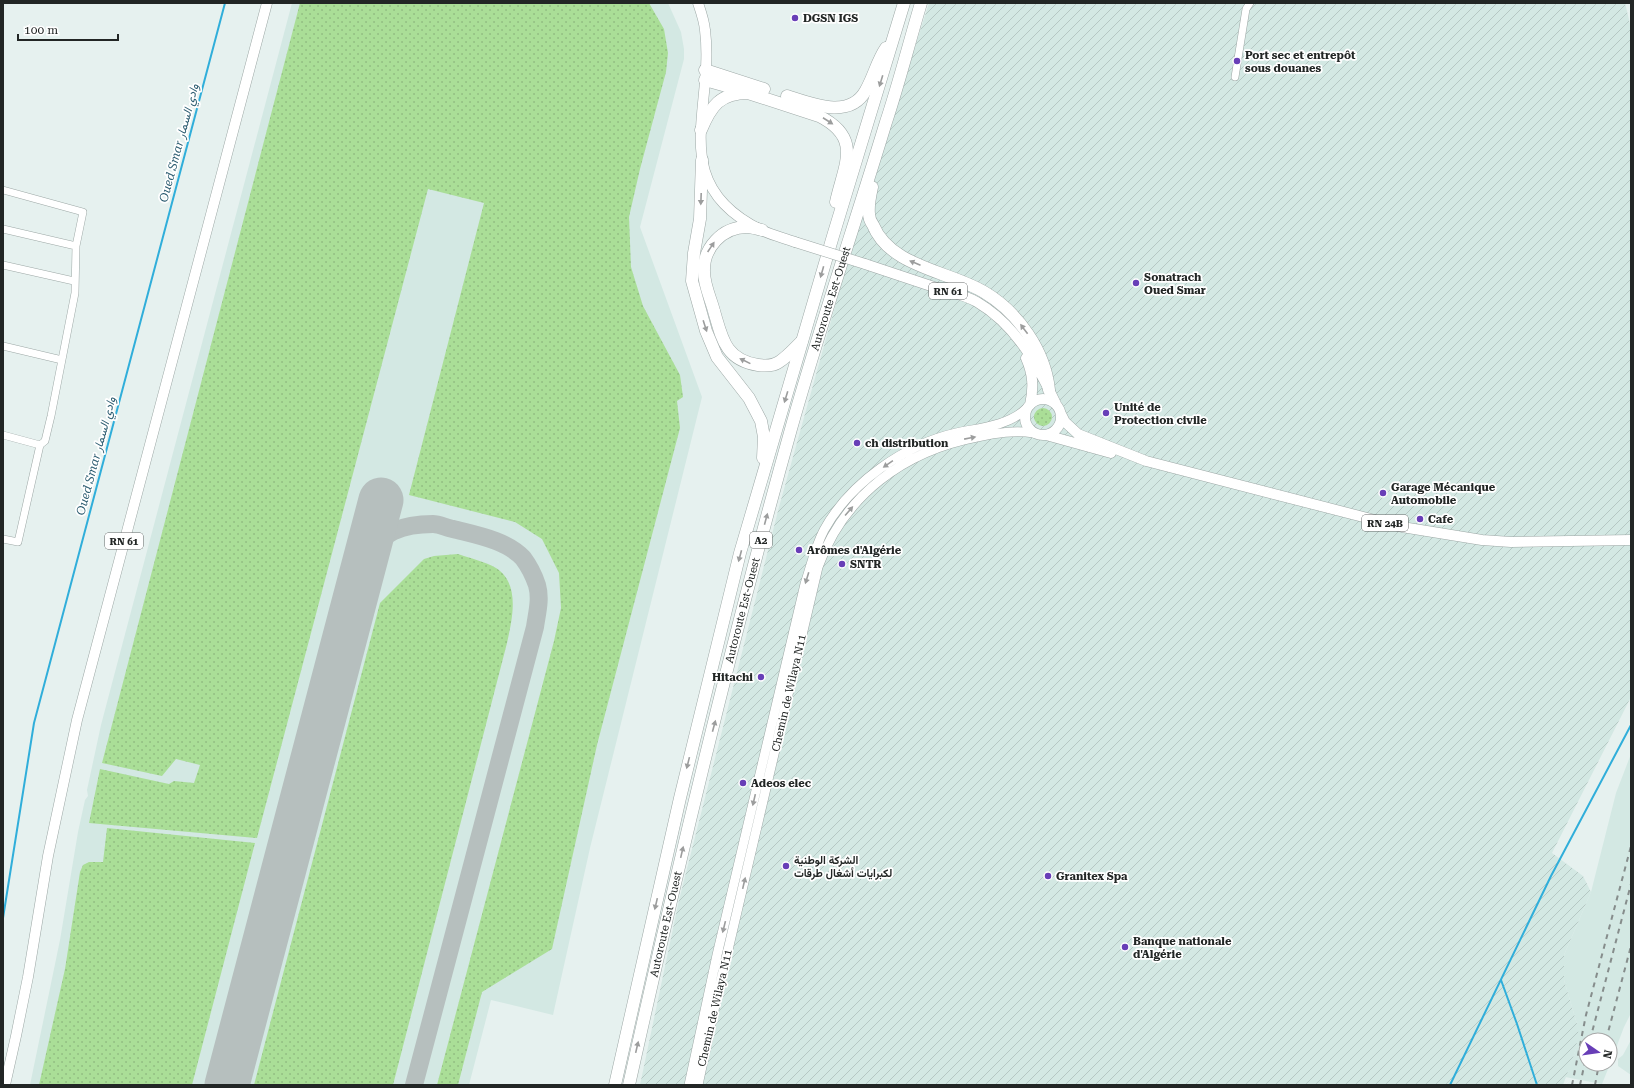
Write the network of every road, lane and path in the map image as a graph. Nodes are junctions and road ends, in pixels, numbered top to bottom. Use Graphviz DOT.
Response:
graph roads {
  1 [pos="267,3"];
  2 [pos="698,3"];
  3 [pos="904,3"];
  4 [pos="921,3"];
  5 [pos="1250,3"];
  6 [pos="896,32"];
  7 [pos="705,75"];
  8 [pos="1236,77"];
  9 [pos="748,93"];
  10 [pos="887,119"];
  11 [pos="700,130"];
  12 [pos="702,160"];
  13 [pos="3,190"];
  14 [pos="3,228"];
  15 [pos="762,230"];
  16 [pos="833,236"];
  17 [pos="76,246"];
  18 [pos="3,265"];
  19 [pos="74,280"];
  20 [pos="1019,339"];
  21 [pos="802,341"];
  22 [pos="3,346"];
  23 [pos="62,360"];
  24 [pos="1049,390"];
  25 [pos="1056,404"];
  26 [pos="1028,407"];
  27 [pos="1061,414"];
  28 [pos="1034,433"];
  29 [pos="3,435"];
  30 [pos="1045,435"];
  31 [pos="40,445"];
  32 [pos="1146,461"];
  33 [pos="758,491"];
  34 [pos="3,539"];
  35 [pos="1631,540"];
  36 [pos="5,1085"];
  37 [pos="615,1085"];
  38 [pos="628,1085"];
  39 [pos="689,1085"];
  40 [pos="698,1085"];
  1 -- 36 [label="main road, RN 61"];
  2 -- 7 [label="main road, RN 61"];
  3 -- 6 [label="highway, Autoroute Est-Ouest / A2"];
  4 -- 10 [label="highway, Autoroute Est-Ouest / A2"];
  5 -- 8 [label="street"];
  6 -- 7 [label="highway"];
  6 -- 16 [label="highway, Autoroute Est-Ouest / A2, one-way"];
  7 -- 9 [label="highway"];
  7 -- 11 [label="main road, RN 61"];
  9 -- 11 [label="highway"];
  9 -- 16 [label="highway, one-way"];
  24 -- 10 [label="highway, one-way"];
  38 -- 10 [label="highway, Autoroute Est-Ouest / A2, one-way"];
  11 -- 12 [label="main road, RN 61"];
  12 -- 15 [label="main road, RN 61"];
  12 -- 33 [label="highway, one-way"];
  13 -- 17 [label="street"];
  14 -- 17 [label="street"];
  15 -- 20 [label="main road, RN 61, bridge"];
  21 -- 15 [label="highway, one-way"];
  16 -- 21 [label="highway, Autoroute Est-Ouest / A2, one-way"];
  17 -- 19 [label="street"];
  18 -- 19 [label="street"];
  19 -- 23 [label="street"];
  20 -- 24 [label="main road, RN 61"];
  20 -- 26 [label="main road, RN 61"];
  21 -- 33 [label="highway, Autoroute Est-Ouest / A2, one-way"];
  22 -- 23 [label="street"];
  23 -- 31 [label="street"];
  24 -- 25 [label="main road, RN 61"];
  25 -- 26 [label="main road"];
  25 -- 27 [label="main road"];
  26 -- 28 [label="main road"];
  26 -- 39 [label="main road, one-way"];
  27 -- 30 [label="main road"];
  27 -- 32 [label="main road"];
  28 -- 30 [label="main road"];
  40 -- 28 [label="main road, Chemin de Wilaya N11, one-way"];
  29 -- 31 [label="street"];
  30 -- 32 [label="main road"];
  31 -- 34 [label="street"];
  32 -- 35 [label="main road, RN 24B"];
  33 -- 37 [label="highway, Autoroute Est-Ouest / A2, one-way"];
}
